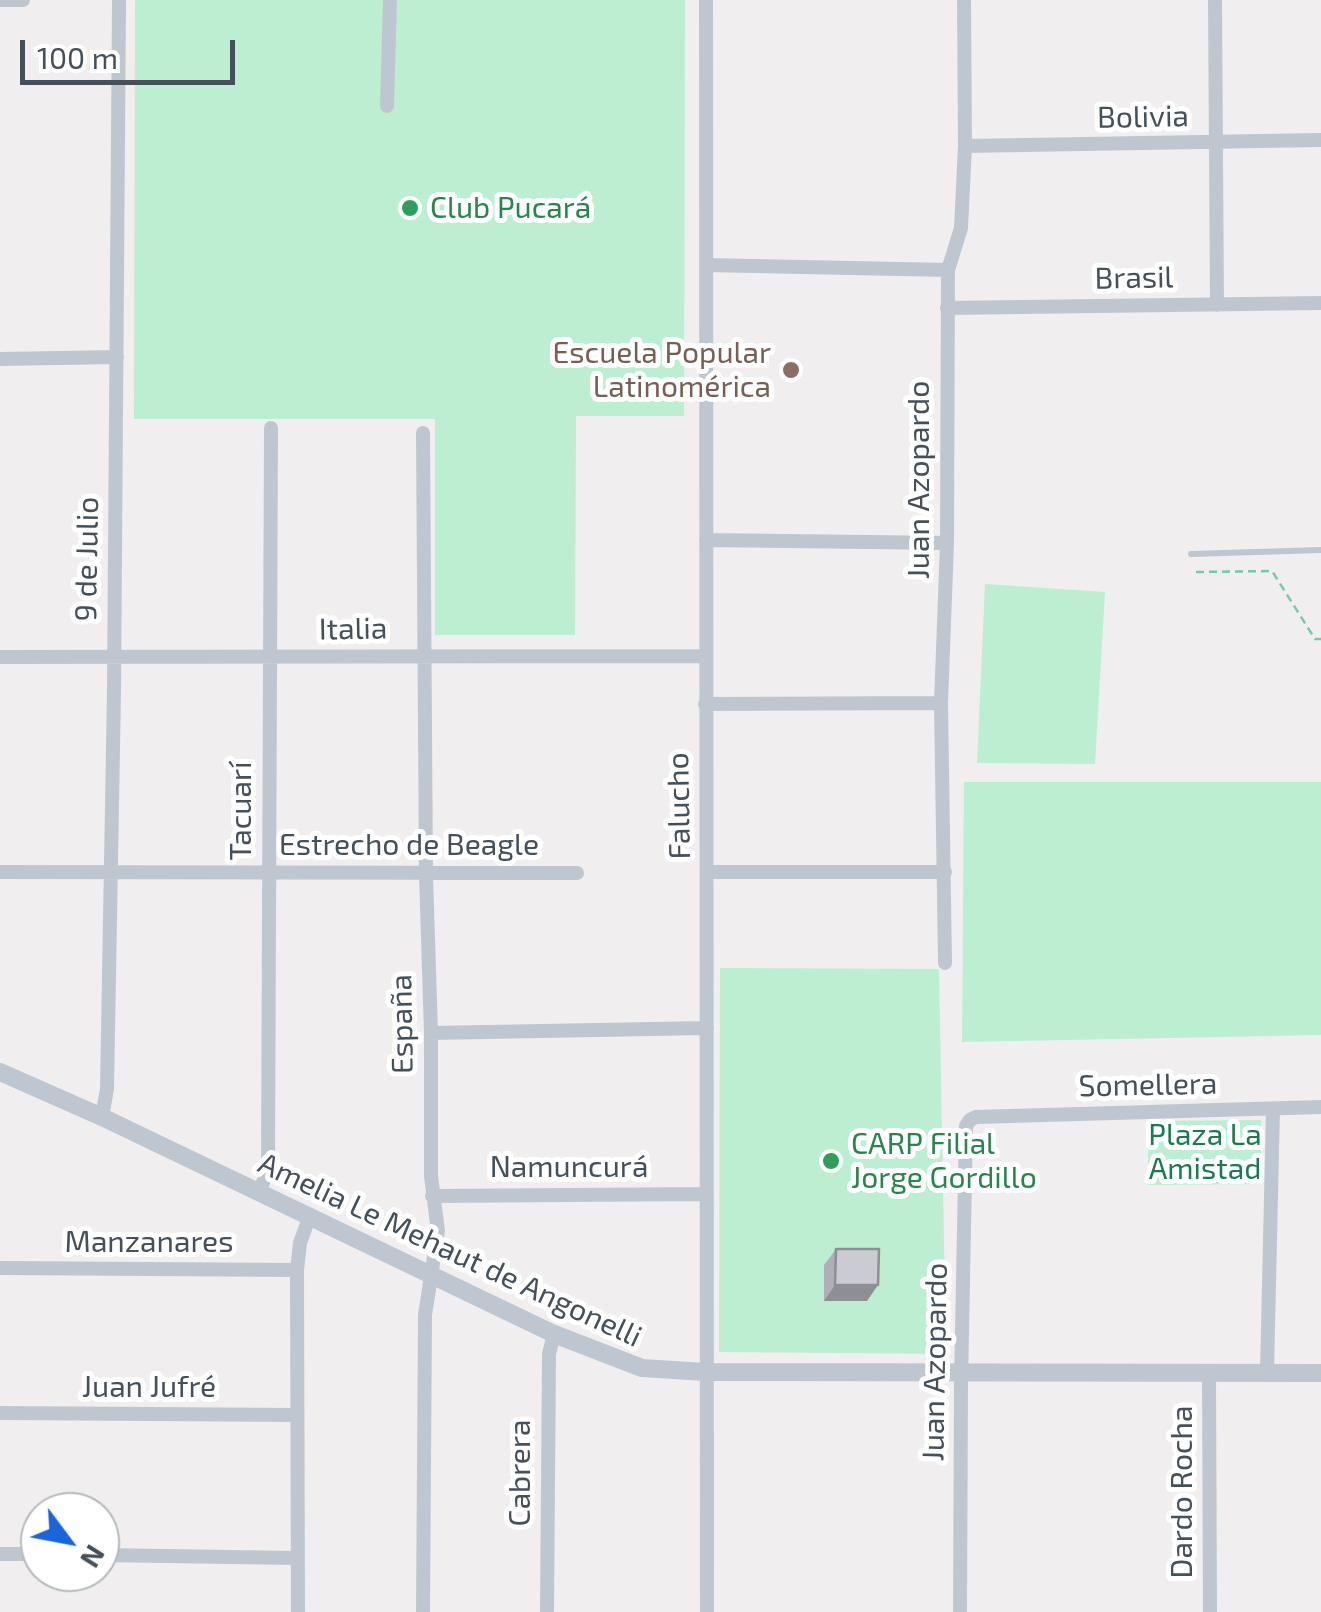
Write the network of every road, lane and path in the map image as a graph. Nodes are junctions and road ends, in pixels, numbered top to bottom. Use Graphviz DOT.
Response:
graph roads {
  1 [pos="0,0"];
  2 [pos="23,0"];
  3 [pos="119,0"];
  4 [pos="390,0"];
  5 [pos="706,0"];
  6 [pos="964,0"];
  7 [pos="1215,0"];
  8 [pos="387,106"];
  9 [pos="1321,140"];
  10 [pos="1214,144"];
  11 [pos="965,146"];
  12 [pos="706,265"];
  13 [pos="948,270"];
  14 [pos="1321,303"];
  15 [pos="1217,305"];
  16 [pos="947,308"];
  17 [pos="118,357"];
  18 [pos="0,359"];
  19 [pos="271,428"];
  20 [pos="422,433"];
  21 [pos="706,540"];
  22 [pos="947,543"];
  23 [pos="1321,550"];
  24 [pos="1191,554"];
  25 [pos="1196,572"];
  26 [pos="1321,639"];
  27 [pos="0,656"];
  28 [pos="424,656"];
  29 [pos="706,656"];
  30 [pos="113,657"];
  31 [pos="268,657"];
  32 [pos="941,703"];
  33 [pos="705,704"];
  34 [pos="109,871"];
  35 [pos="269,871"];
  36 [pos="0,872"];
  37 [pos="707,872"];
  38 [pos="945,872"];
  39 [pos="577,873"];
  40 [pos="426,875"];
  41 [pos="946,962"];
  42 [pos="707,1028"];
  43 [pos="431,1033"];
  44 [pos="0,1072"];
  45 [pos="1321,1107"];
  46 [pos="1274,1110"];
  47 [pos="976,1117"];
  48 [pos="102,1118"];
  49 [pos="258,1192"];
  50 [pos="706,1194"];
  51 [pos="432,1196"];
  52 [pos="309,1218"];
  53 [pos="0,1268"];
  54 [pos="298,1270"];
  55 [pos="430,1276"];
  56 [pos="554,1334"];
  57 [pos="705,1372"];
  58 [pos="961,1372"];
  59 [pos="1209,1372"];
  60 [pos="1267,1372"];
  61 [pos="1321,1372"];
  62 [pos="0,1413"];
  63 [pos="297,1415"];
  64 [pos="120,1555"];
  65 [pos="297,1558"];
  66 [pos="298,1612"];
  67 [pos="423,1612"];
  68 [pos="547,1612"];
  69 [pos="707,1612"];
  70 [pos="960,1612"];
  71 [pos="1210,1612"];
  1 -- 2 [label="street"];
  3 -- 17 [label="street, 9 de Julio"];
  4 -- 8 [label="street"];
  5 -- 12 [label="street, Falucho"];
  6 -- 11 [label="street, Juan Azopardo"];
  7 -- 10 [label="street"];
  9 -- 10 [label="street, Bolivia"];
  10 -- 11 [label="street, Bolivia"];
  10 -- 15 [label="street"];
  11 -- 13 [label="street, Juan Azopardo"];
  12 -- 13 [label="street"];
  12 -- 21 [label="street, Falucho"];
  13 -- 16 [label="street, Juan Azopardo"];
  14 -- 15 [label="street, Brasil"];
  15 -- 16 [label="street, Brasil"];
  16 -- 22 [label="street, Juan Azopardo"];
  17 -- 18 [label="street"];
  17 -- 30 [label="street, 9 de Julio"];
  19 -- 31 [label="street, Tacuarí"];
  20 -- 28 [label="street, España"];
  21 -- 22 [label="street"];
  21 -- 29 [label="street, Falucho"];
  22 -- 32 [label="street, Juan Azopardo"];
  23 -- 24 [label="lane"];
  25 -- 26 [label="path"];
  27 -- 30 [label="street, Italia"];
  28 -- 29 [label="street, Italia"];
  28 -- 31 [label="street, Italia"];
  28 -- 40 [label="street, España"];
  29 -- 33 [label="street, Falucho"];
  30 -- 31 [label="street, Italia"];
  30 -- 34 [label="street, 9 de Julio"];
  31 -- 35 [label="street, Tacuarí"];
  32 -- 33 [label="street"];
  32 -- 38 [label="street, Juan Azopardo"];
  33 -- 37 [label="street, Falucho"];
  34 -- 35 [label="street, Estrecho de Beagle"];
  34 -- 36 [label="street, Estrecho de Beagle"];
  34 -- 48 [label="street, 9 de Julio"];
  35 -- 40 [label="street, Estrecho de Beagle"];
  35 -- 49 [label="street, Tacuarí"];
  37 -- 38 [label="street"];
  37 -- 42 [label="street, Falucho"];
  38 -- 41 [label="street, Juan Azopardo"];
  39 -- 40 [label="street, Estrecho de Beagle"];
  40 -- 43 [label="street, España"];
  42 -- 43 [label="street"];
  42 -- 50 [label="street, Falucho"];
  43 -- 51 [label="street, España"];
  44 -- 48 [label="street, Amelia Le Mehaut de Angonelli"];
  45 -- 46 [label="street, Somellera"];
  46 -- 47 [label="street, Somellera"];
  46 -- 60 [label="street"];
  47 -- 58 [label="street, Juan Azopardo"];
  48 -- 49 [label="street, Amelia Le Mehaut de Angonelli"];
  49 -- 52 [label="street, Amelia Le Mehaut de Angonelli"];
  50 -- 51 [label="street, Namuncurá"];
  50 -- 57 [label="street, Falucho"];
  51 -- 55 [label="street, España"];
  52 -- 54 [label="street"];
  52 -- 55 [label="street, Amelia Le Mehaut de Angonelli"];
  53 -- 54 [label="street, Manzanares"];
  54 -- 63 [label="street"];
  55 -- 56 [label="street, Amelia Le Mehaut de Angonelli"];
  55 -- 67 [label="street, España"];
  56 -- 57 [label="street, Amelia Le Mehaut de Angonelli"];
  56 -- 68 [label="street, Cabrera"];
  57 -- 58 [label="street, Amelia Le Mehaut de Angonelli"];
  57 -- 69 [label="street, Falucho"];
  58 -- 59 [label="street, Amelia Le Mehaut de Angonelli"];
  58 -- 70 [label="street, Juan Azopardo"];
  59 -- 60 [label="street, Amelia Le Mehaut de Angonelli"];
  59 -- 71 [label="street, Dardo Rocha"];
  60 -- 61 [label="street, Amelia Le Mehaut de Angonelli"];
  62 -- 63 [label="street, Juan Jufré"];
  63 -- 65 [label="street"];
  64 -- 65 [label="street"];
  65 -- 66 [label="street"];
}
